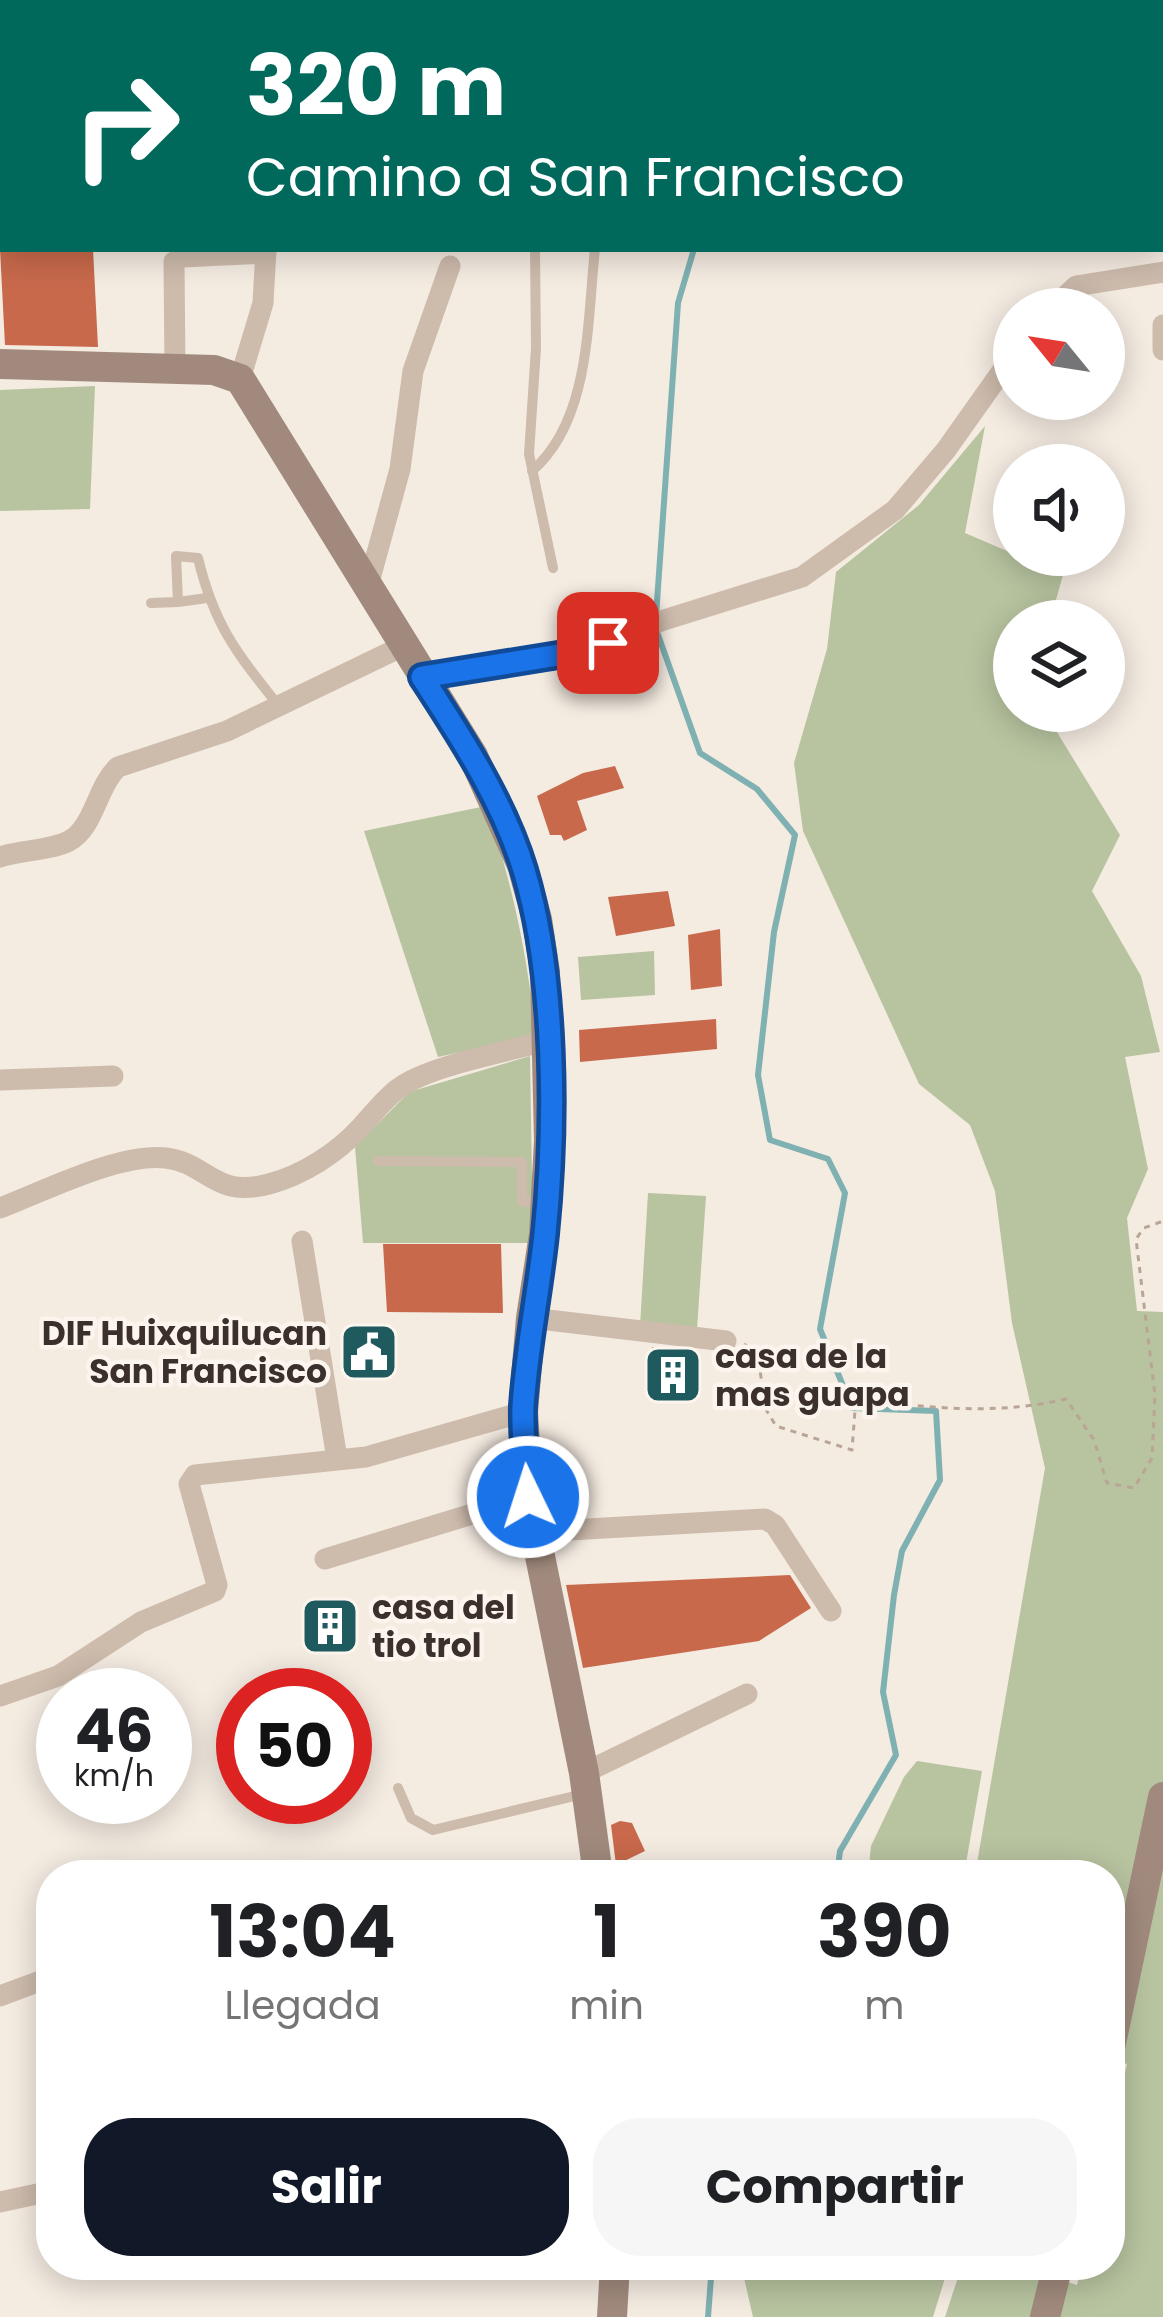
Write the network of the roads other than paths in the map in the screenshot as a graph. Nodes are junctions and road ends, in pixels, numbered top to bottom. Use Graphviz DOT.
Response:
graph roads {
  1 [pos="252,252"];
  2 [pos="266,252"];
  3 [pos="535,252"];
  4 [pos="596,252"];
  5 [pos="450,266"];
  6 [pos="1163,272"];
  7 [pos="1074,288"];
  8 [pos="1163,325"];
  9 [pos="1163,350"];
  10 [pos="0,364"];
  11 [pos="176,371"];
  12 [pos="240,379"];
  13 [pos="993,384"];
  14 [pos="532,471"];
  15 [pos="553,568"];
  16 [pos="368,586"];
  17 [pos="207,598"];
  18 [pos="178,602"];
  19 [pos="151,603"];
  20 [pos="403,646"];
  21 [pos="422,677"];
  22 [pos="278,705"];
  23 [pos="0,857"];
  24 [pos="548,1040"];
  25 [pos="113,1076"];
  26 [pos="0,1080"];
  27 [pos="378,1161"];
  28 [pos="546,1201"];
  29 [pos="0,1208"];
  30 [pos="302,1240"];
  31 [pos="531,1318"];
  32 [pos="726,1341"];
  33 [pos="523,1412"];
  34 [pos="337,1459"];
  35 [pos="528,1497"];
  36 [pos="534,1532"];
  37 [pos="325,1559"];
  38 [pos="831,1611"];
  39 [pos="746,1694"];
  40 [pos="0,1696"];
  41 [pos="585,1783"];
  42 [pos="398,1788"];
  43 [pos="1163,1796"];
  44 [pos="596,1860"];
  45 [pos="1125,1977"];
  46 [pos="36,1983"];
  47 [pos="0,1996"];
  48 [pos="36,2194"];
  49 [pos="0,2202"];
  50 [pos="614,2280"];
  51 [pos="1055,2280"];
  52 [pos="612,2317"];
  53 [pos="1046,2317"];
  1 -- 11 [label="street"];
  2 -- 12 [label="street"];
  3 -- 14 [label="lane"];
  4 -- 14 [label="lane"];
  5 -- 16 [label="street"];
  6 -- 7 [label="street"];
  8 -- 9 [label="street"];
  10 -- 11 [label="main road"];
  11 -- 12 [label="main road"];
  12 -- 16 [label="main road"];
  13 -- 21 [label="street"];
  14 -- 15 [label="lane"];
  16 -- 20 [label="main road"];
  17 -- 18 [label="lane"];
  17 -- 18 [label="lane"];
  17 -- 22 [label="lane"];
  18 -- 19 [label="lane"];
  20 -- 21 [label="main road"];
  20 -- 22 [label="street"];
  21 -- 24 [label="main road"];
  22 -- 23 [label="street"];
  24 -- 28 [label="main road"];
  24 -- 29 [label="street"];
  25 -- 26 [label="street"];
  27 -- 28 [label="lane"];
  28 -- 31 [label="main road"];
  30 -- 34 [label="street"];
  31 -- 32 [label="street"];
  31 -- 33 [label="main road"];
  33 -- 34 [label="street"];
  33 -- 35 [label="main road"];
  34 -- 40 [label="street"];
  35 -- 36 [label="main road"];
  35 -- 37 [label="street"];
  36 -- 38 [label="street"];
  36 -- 41 [label="main road"];
  39 -- 41 [label="street"];
  41 -- 42 [label="lane"];
  41 -- 44 [label="main road"];
  43 -- 45 [label="main road"];
  46 -- 47 [label="street"];
  48 -- 49 [label="street"];
  50 -- 52 [label="main road"];
  51 -- 53 [label="main road"];
}
